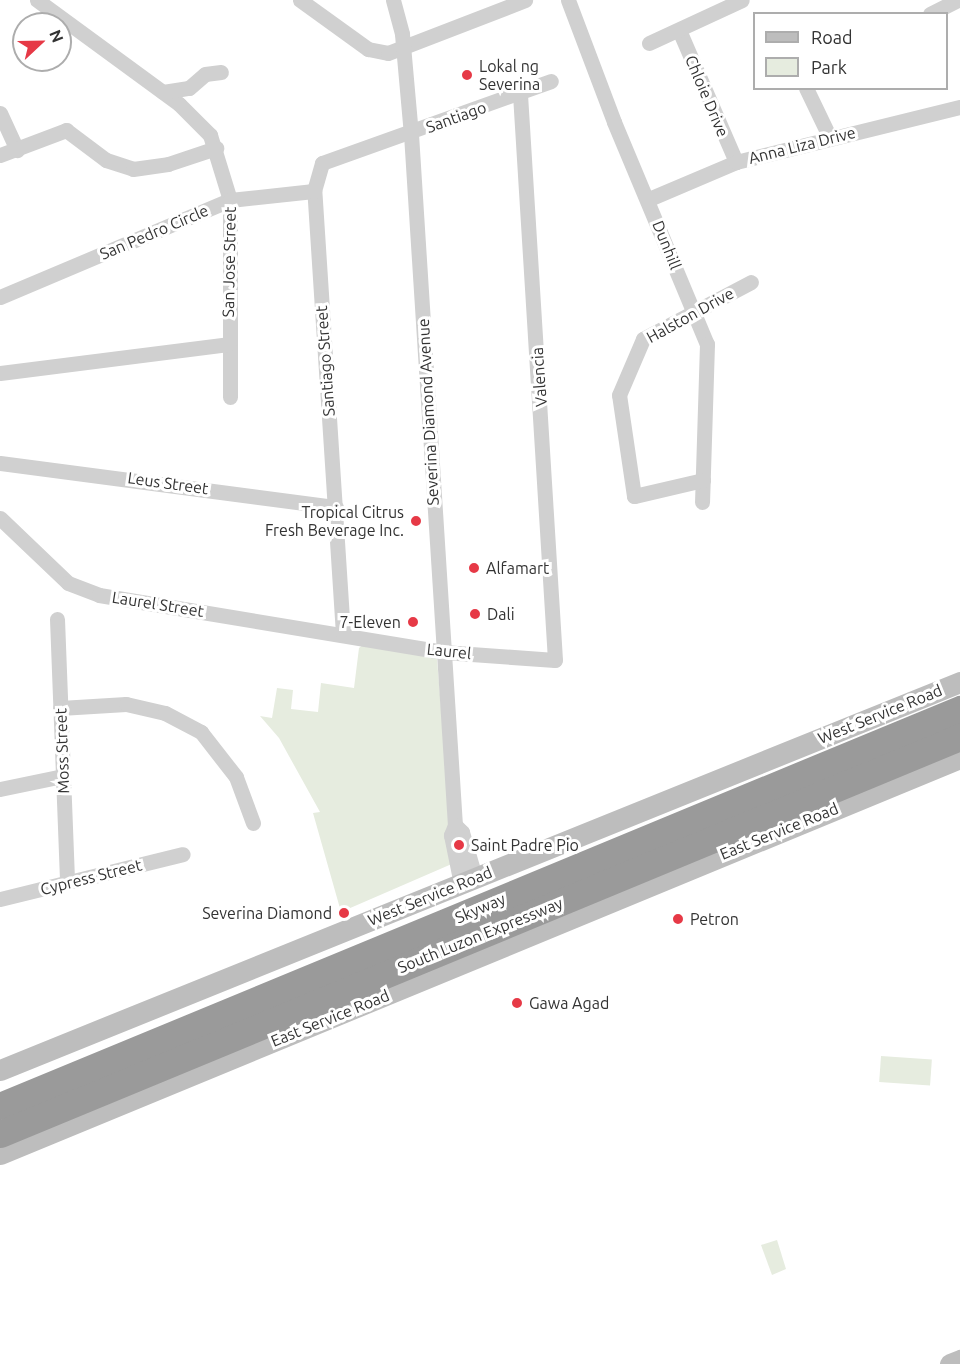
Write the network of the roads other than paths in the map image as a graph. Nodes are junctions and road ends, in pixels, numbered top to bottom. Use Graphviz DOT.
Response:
graph roads {
  1 [pos="37,0"];
  2 [pos="300,0"];
  3 [pos="393,0"];
  4 [pos="525,0"];
  5 [pos="568,0"];
  6 [pos="742,0"];
  7 [pos="958,0"];
  8 [pos="934,12"];
  9 [pos="679,30"];
  10 [pos="649,43"];
  11 [pos="404,49"];
  12 [pos="221,72"];
  13 [pos="551,81"];
  14 [pos="807,90"];
  15 [pos="163,92"];
  16 [pos="520,94"];
  17 [pos="960,107"];
  18 [pos="0,113"];
  19 [pos="411,134"];
  20 [pos="830,138"];
  21 [pos="393,140"];
  22 [pos="216,148"];
  23 [pos="17,150"];
  24 [pos="0,155"];
  25 [pos="736,162"];
  26 [pos="314,191"];
  27 [pos="649,199"];
  28 [pos="230,200"];
  29 [pos="751,282"];
  30 [pos="0,297"];
  31 [pos="694,312"];
  32 [pos="228,344"];
  33 [pos="0,373"];
  34 [pos="230,397"];
  35 [pos="0,463"];
  36 [pos="703,480"];
  37 [pos="702,502"];
  38 [pos="336,507"];
  39 [pos="0,518"];
  40 [pos="57,619"];
  41 [pos="343,634"];
  42 [pos="443,652"];
  43 [pos="555,660"];
  44 [pos="960,682"];
  45 [pos="960,698"];
  46 [pos="60,708"];
  47 [pos="960,709"];
  48 [pos="960,728"];
  49 [pos="960,737"];
  50 [pos="960,758"];
  51 [pos="63,776"];
  52 [pos="0,789"];
  53 [pos="254,823"];
  54 [pos="183,854"];
  55 [pos="468,881"];
  56 [pos="67,884"];
  57 [pos="0,899"];
  58 [pos="0,1070"];
  59 [pos="0,1094"];
  60 [pos="0,1106"];
  61 [pos="0,1124"];
  62 [pos="0,1134"];
  63 [pos="0,1154"];
  64 [pos="960,1360"];
  65 [pos="950,1364"];
  1 -- 15 [label="street, San Jose Street"];
  2 -- 11 [label="street"];
  3 -- 11 [label="street, Severina Diamond Avenue"];
  4 -- 11 [label="street"];
  5 -- 27 [label="street, Dunhill"];
  6 -- 9 [label="street"];
  7 -- 8 [label="street"];
  9 -- 10 [label="street"];
  9 -- 25 [label="street, Chloie Drive"];
  11 -- 19 [label="street, Severina Diamond Avenue"];
  12 -- 15 [label="street"];
  13 -- 16 [label="street, Santiago"];
  14 -- 20 [label="street"];
  15 -- 22 [label="street, San Jose Street"];
  16 -- 19 [label="street, Santiago"];
  16 -- 43 [label="street, Valencia"];
  17 -- 20 [label="street, Anna Liza Drive"];
  18 -- 23 [label="street"];
  19 -- 21 [label="street, Santiago"];
  19 -- 42 [label="street, Severina Diamond Avenue"];
  20 -- 25 [label="street, Anna Liza Drive"];
  21 -- 26 [label="street, Santiago Street"];
  22 -- 23 [label="street"];
  22 -- 28 [label="street, San Jose Street"];
  23 -- 24 [label="street"];
  25 -- 27 [label="street, Anna Liza Drive"];
  26 -- 28 [label="street, San Pedro Circle"];
  26 -- 38 [label="street, Santiago Street"];
  27 -- 31 [label="street, Dunhill"];
  28 -- 30 [label="street, San Pedro Circle"];
  28 -- 32 [label="street, San Jose Street"];
  29 -- 31 [label="street, Halston Drive"];
  31 -- 36 [label="street, Dunhill"];
  31 -- 36 [label="street, Halston Drive"];
  32 -- 33 [label="street"];
  32 -- 34 [label="street, San Jose Street"];
  35 -- 38 [label="street, Leus Street"];
  36 -- 37 [label="street, Dunhill"];
  38 -- 41 [label="street, Santiago Street"];
  39 -- 41 [label="street, Laurel Street"];
  40 -- 46 [label="street, Moss Street"];
  41 -- 42 [label="street, Laurel"];
  42 -- 43 [label="street, Laurel"];
  42 -- 55 [label="street, Severina Diamond Avenue"];
  44 -- 55 [label="main road, West Service Road"];
  45 -- 59 [label="highway"];
  46 -- 51 [label="street, Moss Street"];
  46 -- 53 [label="street"];
  47 -- 60 [label="highway, Skyway"];
  48 -- 61 [label="highway, Skyway"];
  49 -- 62 [label="highway, South Luzon Expressway"];
  50 -- 63 [label="main road, East Service Road"];
  51 -- 52 [label="street"];
  51 -- 56 [label="street, Moss Street"];
  54 -- 56 [label="street, Cypress Street"];
  55 -- 58 [label="main road, West Service Road"];
  56 -- 57 [label="street, Cypress Street"];
  64 -- 65 [label="main road"];
}
